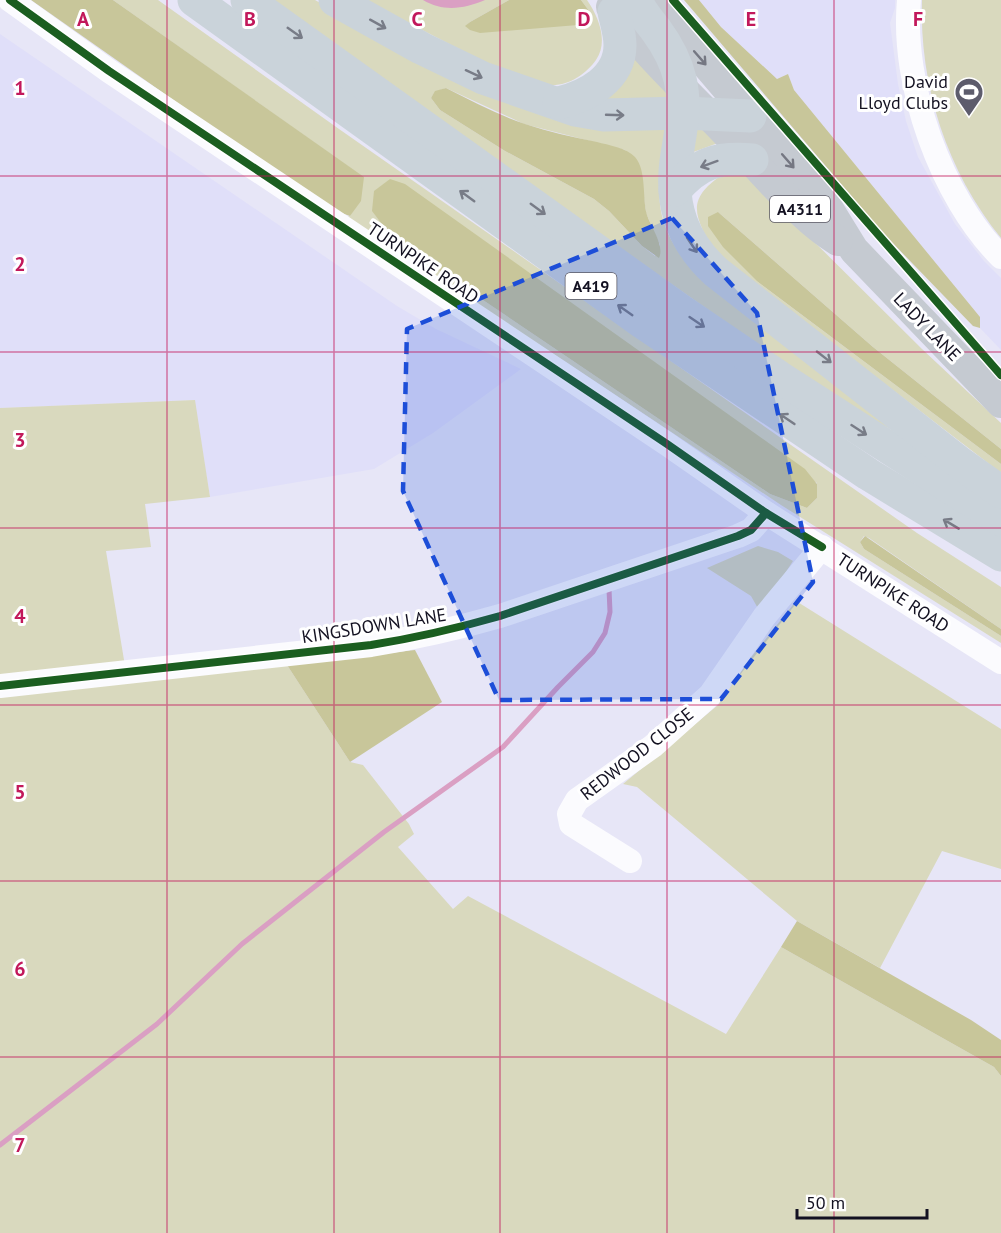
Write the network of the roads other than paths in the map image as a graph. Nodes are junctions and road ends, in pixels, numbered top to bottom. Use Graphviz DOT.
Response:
graph roads {
  1 [pos="10,0"];
  2 [pos="194,0"];
  3 [pos="247,0"];
  4 [pos="335,0"];
  5 [pos="646,0"];
  6 [pos="909,0"];
  7 [pos="618,4"];
  8 [pos="559,103"];
  9 [pos="691,104"];
  10 [pos="750,116"];
  11 [pos="752,160"];
  12 [pos="675,190"];
  13 [pos="854,250"];
  14 [pos="1001,257"];
  15 [pos="1001,403"];
  16 [pos="1001,492"];
  17 [pos="766,513"];
  18 [pos="1001,520"];
  19 [pos="822,548"];
  20 [pos="1001,555"];
  21 [pos="1001,662"];
  22 [pos="0,686"];
  23 [pos="630,861"];
  1 -- 17 [label="street, TURNPIKE ROAD"];
  20 -- 2 [label="highway, A419, one-way"];
  3 -- 18 [label="highway, A419, one-way"];
  4 -- 8 [label="highway, one-way"];
  5 -- 10 [label="main road, A4311, one-way"];
  6 -- 14 [label="street"];
  7 -- 8 [label="highway"];
  7 -- 9 [label="highway"];
  8 -- 9 [label="highway, one-way"];
  9 -- 10 [label="highway"];
  9 -- 11 [label="main road, A4311"];
  9 -- 12 [label="highway"];
  10 -- 13 [label="main road, LADY LANE / A4311, one-way"];
  11 -- 12 [label="highway, one-way"];
  11 -- 13 [label="main road, LADY LANE / A4311"];
  12 -- 16 [label="highway, one-way"];
  13 -- 15 [label="main road, LADY LANE / A4311"];
  17 -- 19 [label="street, TURNPIKE ROAD"];
  17 -- 22 [label="street, KINGSDOWN LANE"];
  19 -- 21 [label="street, TURNPIKE ROAD"];
  19 -- 23 [label="street, REDWOOD CLOSE"];
}
